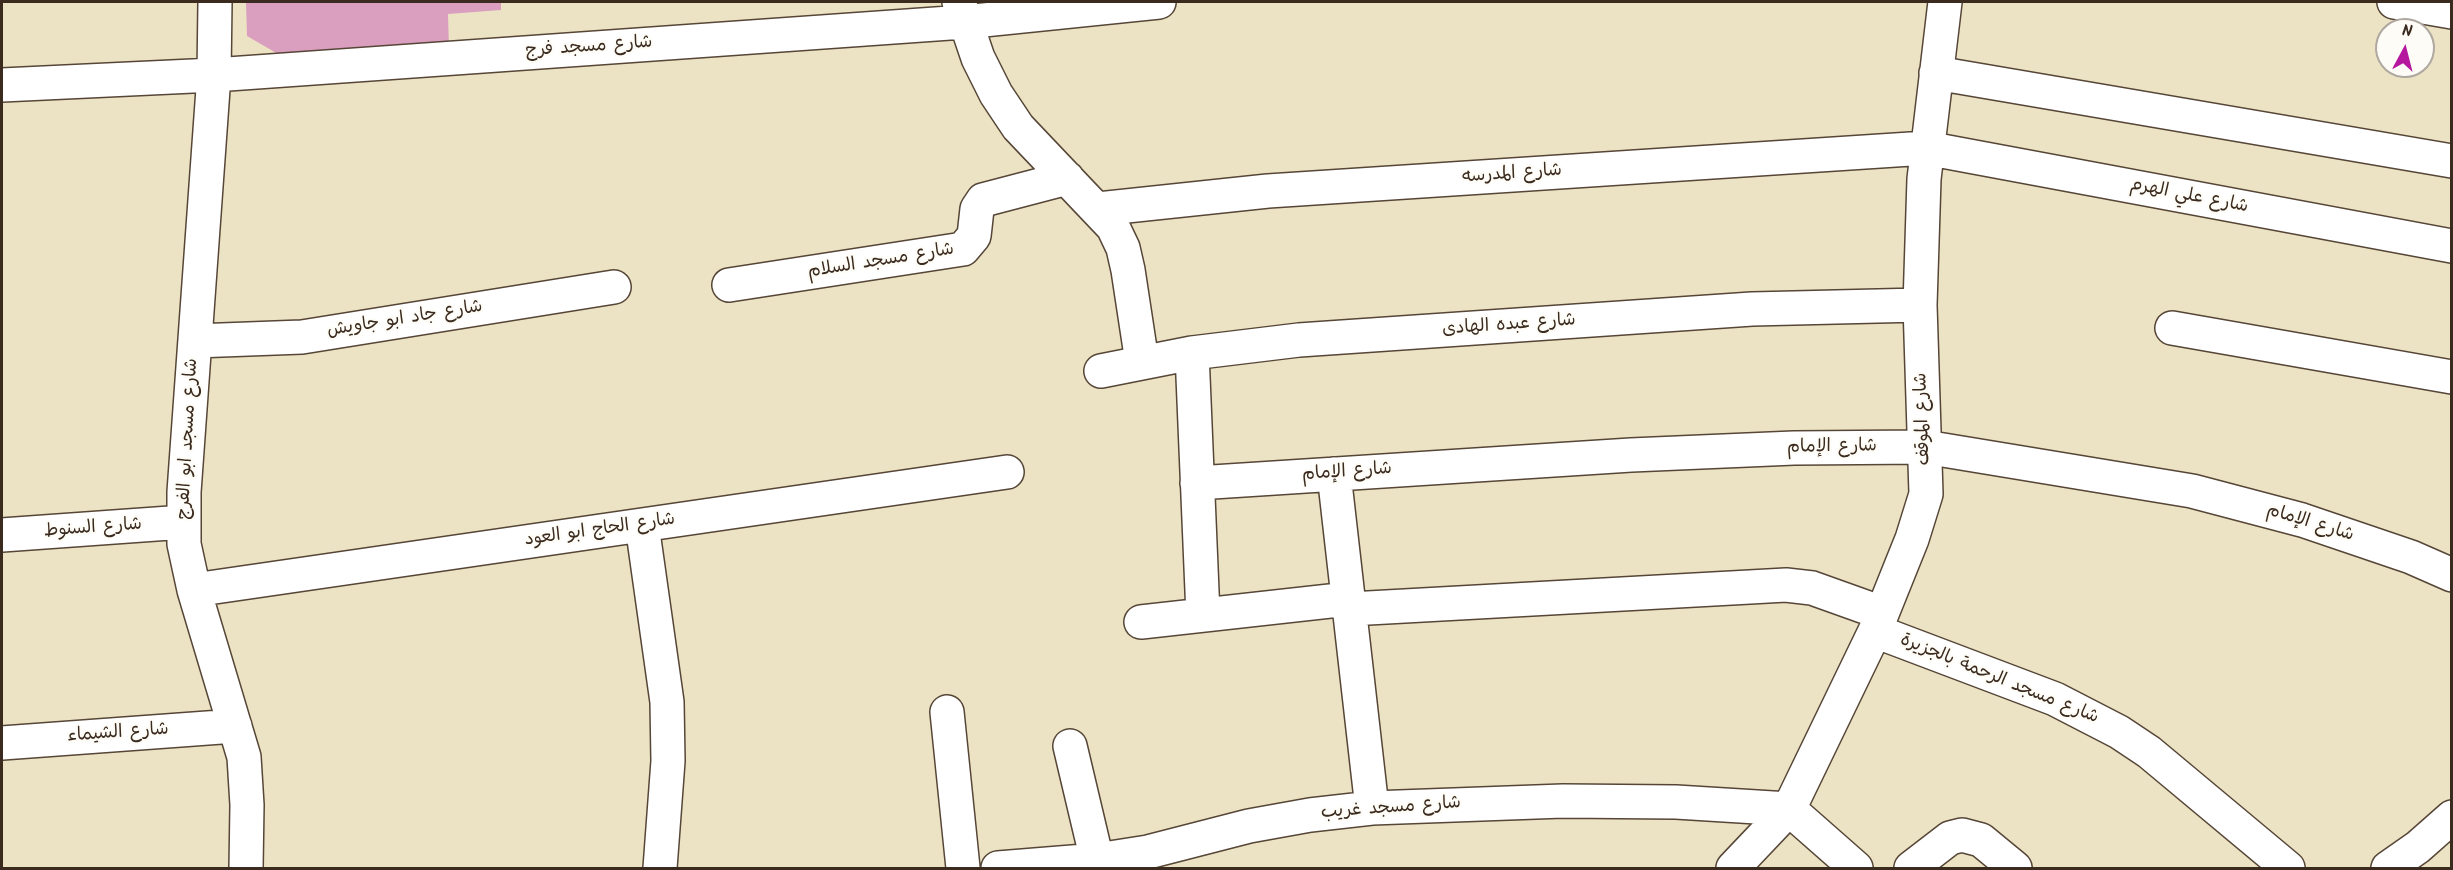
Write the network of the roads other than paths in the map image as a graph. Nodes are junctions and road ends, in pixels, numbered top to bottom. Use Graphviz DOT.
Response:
graph roads {
  1 [pos="214,2"];
  2 [pos="1159,2"];
  3 [pos="1945,2"];
  4 [pos="2394,2"];
  5 [pos="961,12"];
  6 [pos="2451,12"];
  7 [pos="1936,73"];
  8 [pos="214,75"];
  9 [pos="2,85"];
  10 [pos="1926,148"];
  11 [pos="2451,161"];
  12 [pos="1067,178"];
  13 [pos="1098,209"];
  14 [pos="2451,246"];
  15 [pos="729,285"];
  16 [pos="614,287"];
  17 [pos="1920,305"];
  18 [pos="2172,328"];
  19 [pos="195,341"];
  20 [pos="1192,353"];
  21 [pos="1142,362"];
  22 [pos="1101,371"];
  23 [pos="2451,377"];
  24 [pos="1925,447"];
  25 [pos="1007,472"];
  26 [pos="1334,474"];
  27 [pos="1197,483"];
  28 [pos="184,522"];
  29 [pos="642,525"];
  30 [pos="2,535"];
  31 [pos="2451,575"];
  32 [pos="194,590"];
  33 [pos="1349,604"];
  34 [pos="1203,615"];
  35 [pos="1141,622"];
  36 [pos="1879,622"];
  37 [pos="947,712"];
  38 [pos="235,726"];
  39 [pos="2,742"];
  40 [pos="1070,746"];
  41 [pos="1372,808"];
  42 [pos="1789,809"];
  43 [pos="2451,817"];
  44 [pos="1097,860"];
  45 [pos="246,868"];
  46 [pos="660,868"];
  47 [pos="963,868"];
  48 [pos="998,868"];
  49 [pos="1733,868"];
  50 [pos="1856,868"];
  51 [pos="1911,868"];
  52 [pos="2015,868"];
  53 [pos="2288,868"];
  54 [pos="2388,868"];
  1 -- 8 [label="street, شارع مسجد ابو الفرج"];
  2 -- 5 [label="street, شارع مسجد فرج"];
  3 -- 7 [label="street, شارع الموقف"];
  4 -- 6 [label="street"];
  5 -- 8 [label="street, شارع مسجد فرج"];
  5 -- 12 [label="street"];
  7 -- 10 [label="street, شارع الموقف"];
  7 -- 11 [label="street"];
  8 -- 9 [label="street, شارع مسجد فرج"];
  8 -- 19 [label="street, شارع مسجد ابو الفرج"];
  10 -- 13 [label="street, شارع المدرسه"];
  10 -- 14 [label="street, شارع علي الهرم"];
  10 -- 17 [label="street, شارع الموقف"];
  12 -- 13 [label="street"];
  12 -- 15 [label="street, شارع مسجد السلام"];
  13 -- 21 [label="street"];
  16 -- 19 [label="street, شارع جاد ابو جاويش"];
  17 -- 20 [label="street, شارع عبده الهادى"];
  17 -- 24 [label="street, شارع الموقف"];
  18 -- 23 [label="street"];
  19 -- 28 [label="street, شارع مسجد ابو الفرج"];
  20 -- 21 [label="street, شارع عبده الهادى"];
  20 -- 27 [label="street"];
  21 -- 22 [label="street, شارع عبده الهادى"];
  24 -- 26 [label="street, شارع الإمام"];
  24 -- 31 [label="street, شارع الإمام"];
  24 -- 36 [label="street, شارع الموقف"];
  25 -- 29 [label="street, شارع الحاج ابو العود"];
  26 -- 27 [label="street, شارع الإمام"];
  26 -- 33 [label="street"];
  27 -- 34 [label="street"];
  28 -- 30 [label="street, شارع السنوط"];
  28 -- 32 [label="street, شارع مسجد ابو الفرج"];
  29 -- 32 [label="street, شارع الحاج ابو العود"];
  29 -- 46 [label="street"];
  32 -- 38 [label="street, شارع مسجد ابو الفرج"];
  33 -- 34 [label="street, شارع مسجد الرحمة بالجزيرة"];
  33 -- 36 [label="street, شارع مسجد الرحمة بالجزيرة"];
  33 -- 41 [label="street"];
  34 -- 35 [label="street, شارع مسجد الرحمة بالجزيرة"];
  36 -- 42 [label="street, شارع الموقف"];
  36 -- 53 [label="street, شارع مسجد الرحمة بالجزيرة"];
  37 -- 47 [label="street"];
  38 -- 39 [label="street, شارع الشيماء"];
  38 -- 45 [label="street, شارع مسجد ابو الفرج"];
  40 -- 44 [label="street"];
  41 -- 42 [label="street, شارع مسجد غريب"];
  41 -- 44 [label="street, شارع مسجد غريب"];
  42 -- 49 [label="street, شارع الموقف"];
  42 -- 50 [label="street"];
  43 -- 54 [label="street"];
  44 -- 48 [label="street, شارع مسجد غريب"];
  51 -- 52 [label="street"];
}
